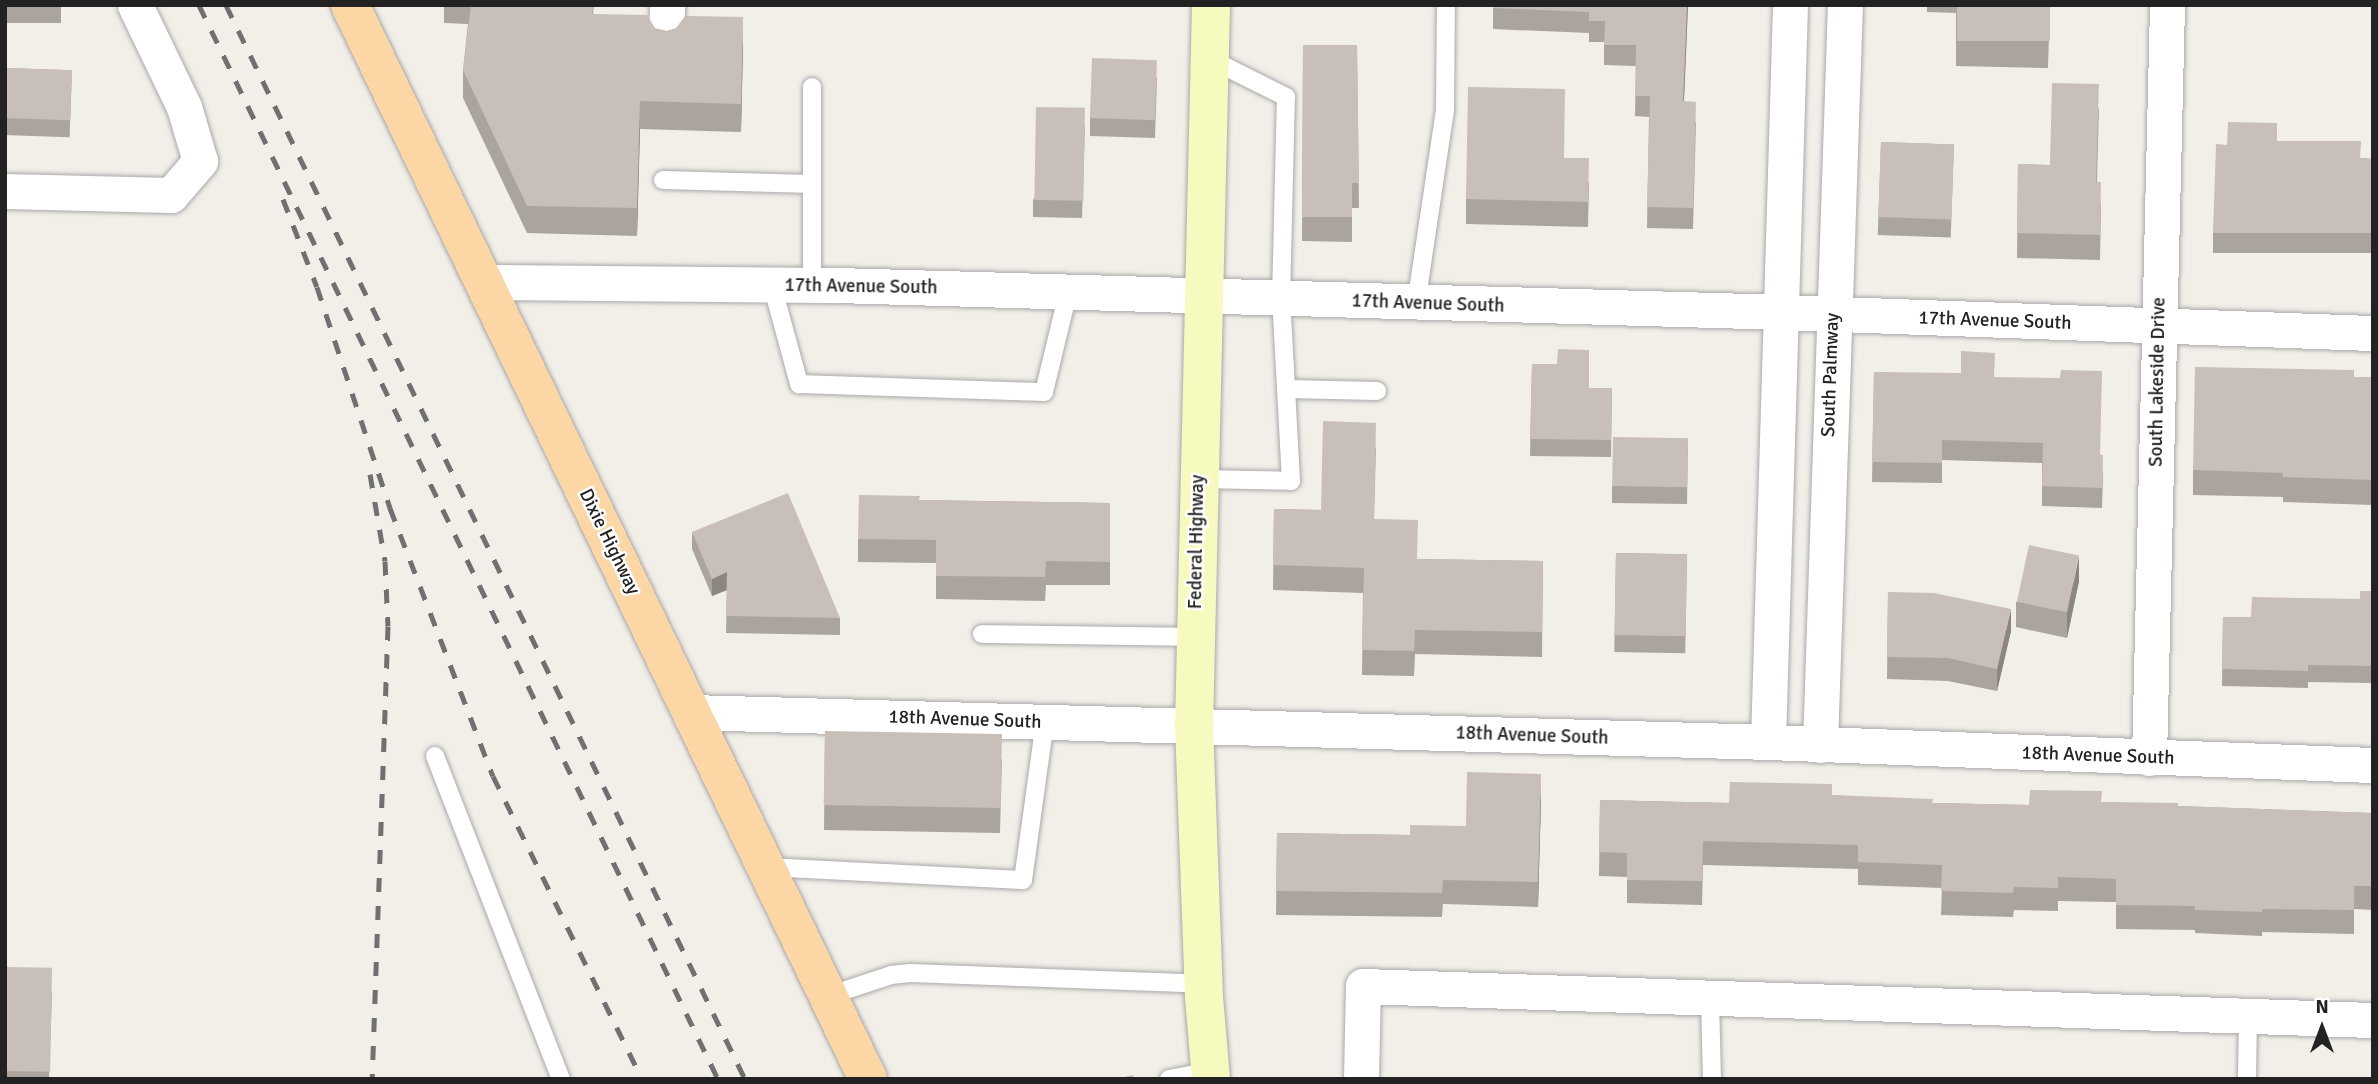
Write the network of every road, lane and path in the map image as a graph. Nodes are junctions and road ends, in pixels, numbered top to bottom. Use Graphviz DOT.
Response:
graph roads {
  1 [pos="135,5"];
  2 [pos="350,5"];
  3 [pos="1211,5"];
  4 [pos="1447,5"];
  5 [pos="1790,5"];
  6 [pos="1845,5"];
  7 [pos="2167,5"];
  8 [pos="1210,59"];
  9 [pos="811,87"];
  10 [pos="663,180"];
  11 [pos="811,184"];
  12 [pos="5,191"];
  13 [pos="483,282"];
  14 [pos="772,285"];
  15 [pos="811,285"];
  16 [pos="1068,293"];
  17 [pos="1203,297"];
  18 [pos="1281,299"];
  19 [pos="1416,304"];
  20 [pos="1782,312"];
  21 [pos="1833,314"];
  22 [pos="2160,328"];
  23 [pos="2373,333"];
  24 [pos="1286,389"];
  25 [pos="1377,391"];
  26 [pos="1199,479"];
  27 [pos="982,634"];
  28 [pos="1195,637"];
  29 [pos="690,712"];
  30 [pos="1045,722"];
  31 [pos="1194,726"];
  32 [pos="1768,742"];
  33 [pos="1820,745"];
  34 [pos="435,756"];
  35 [pos="2149,758"];
  36 [pos="2373,765"];
  37 [pos="766,867"];
  38 [pos="1204,985"];
  39 [pos="828,996"];
  40 [pos="1710,998"];
  41 [pos="2248,1016"];
  42 [pos="2373,1020"];
  43 [pos="1211,1075"];
  44 [pos="561,1079"];
  45 [pos="868,1079"];
  46 [pos="1169,1079"];
  47 [pos="1361,1079"];
  48 [pos="1712,1079"];
  49 [pos="2247,1079"];
  1 -- 12 [label="street"];
  2 -- 13 [label="main road, Dixie Highway"];
  3 -- 8 [label="main road, Federal Highway"];
  4 -- 19 [label="lane"];
  5 -- 20 [label="street"];
  6 -- 21 [label="street, South Palmway"];
  7 -- 22 [label="street, South Lakeside Drive"];
  8 -- 17 [label="main road, Federal Highway"];
  8 -- 18 [label="lane"];
  9 -- 11 [label="lane"];
  10 -- 11 [label="lane"];
  11 -- 15 [label="lane"];
  13 -- 14 [label="street, 17th Avenue South"];
  13 -- 29 [label="main road, Dixie Highway"];
  14 -- 15 [label="street, 17th Avenue South"];
  14 -- 16 [label="lane"];
  15 -- 16 [label="street, 17th Avenue South"];
  16 -- 17 [label="street, 17th Avenue South"];
  17 -- 18 [label="street, 17th Avenue South"];
  17 -- 26 [label="main road, Federal Highway"];
  18 -- 19 [label="street, 17th Avenue South"];
  18 -- 24 [label="lane"];
  19 -- 20 [label="street, 17th Avenue South"];
  20 -- 21 [label="street, 17th Avenue South"];
  20 -- 32 [label="street"];
  21 -- 22 [label="street, 17th Avenue South"];
  21 -- 33 [label="street, South Palmway"];
  22 -- 23 [label="street, 17th Avenue South"];
  22 -- 35 [label="street, South Lakeside Drive"];
  24 -- 25 [label="lane"];
  24 -- 26 [label="lane"];
  26 -- 28 [label="main road, Federal Highway"];
  27 -- 28 [label="lane"];
  28 -- 31 [label="main road, Federal Highway"];
  29 -- 30 [label="street, 18th Avenue South"];
  29 -- 37 [label="main road, Dixie Highway"];
  30 -- 31 [label="street, 18th Avenue South"];
  30 -- 37 [label="lane"];
  31 -- 32 [label="street, 18th Avenue South"];
  31 -- 38 [label="main road, Federal Highway"];
  32 -- 33 [label="street, 18th Avenue South"];
  33 -- 35 [label="street, 18th Avenue South"];
  34 -- 44 [label="lane"];
  35 -- 36 [label="street, 18th Avenue South"];
  37 -- 39 [label="main road, Dixie Highway"];
  38 -- 39 [label="lane"];
  38 -- 43 [label="main road, Federal Highway"];
  39 -- 45 [label="main road, Dixie Highway"];
  40 -- 41 [label="street"];
  40 -- 47 [label="street"];
  40 -- 48 [label="lane"];
  41 -- 42 [label="street"];
  41 -- 49 [label="lane"];
  43 -- 46 [label="lane"];
}
